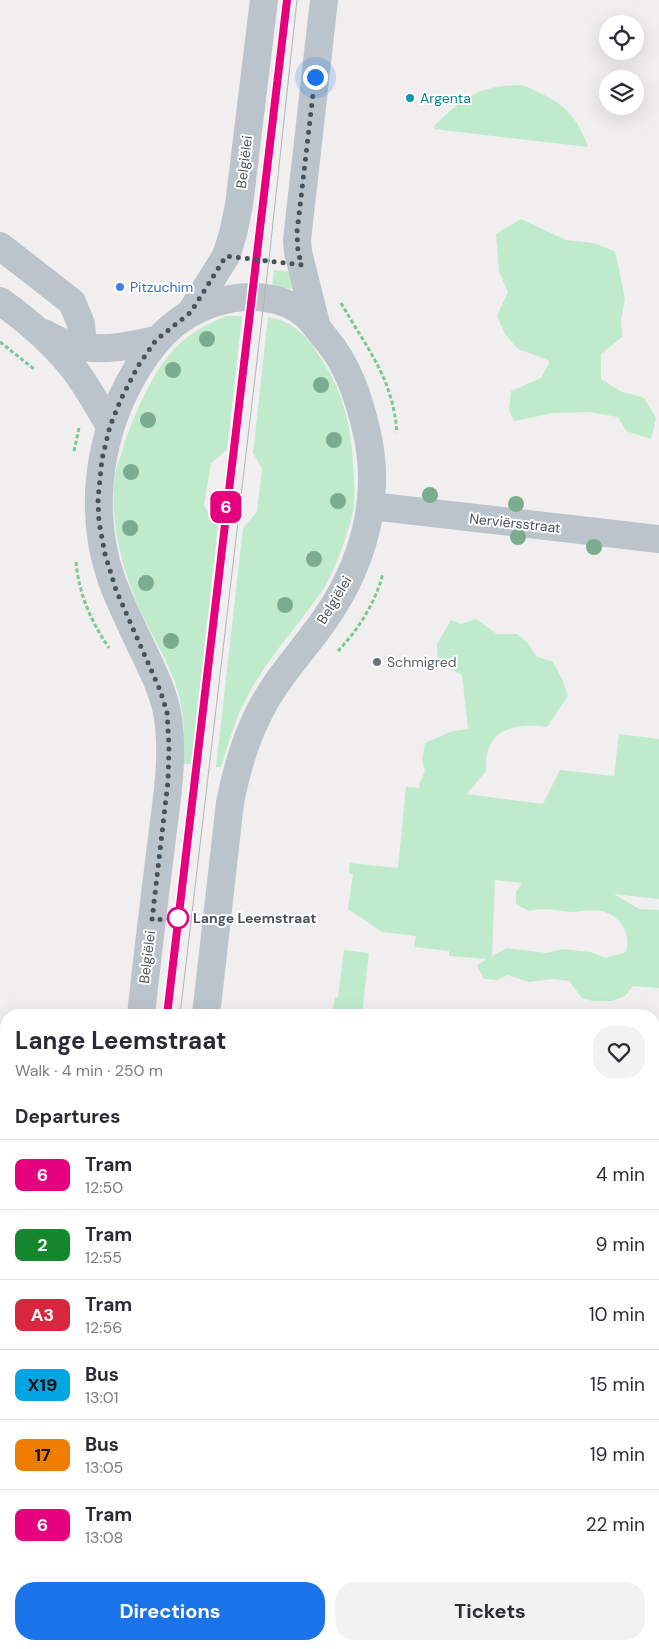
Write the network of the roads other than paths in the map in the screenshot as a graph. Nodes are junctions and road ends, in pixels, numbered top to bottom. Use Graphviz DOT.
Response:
graph roads {
  1 [pos="264,0"];
  2 [pos="324,0"];
  3 [pos="0,246"];
  4 [pos="3,309"];
  5 [pos="191,312"];
  6 [pos="317,328"];
  7 [pos="36,330"];
  8 [pos="156,340"];
  9 [pos="83,347"];
  10 [pos="110,426"];
  11 [pos="371,506"];
  12 [pos="659,539"];
  13 [pos="141,1009"];
  14 [pos="207,1009"];
  1 -- 5 [label="street, Belgiëlei"];
  2 -- 6 [label="street, Belgiëlei"];
  3 -- 9 [label="street"];
  4 -- 7 [label="street"];
  5 -- 6 [label="street, Belgiëlei"];
  5 -- 8 [label="street, Belgiëlei"];
  6 -- 11 [label="street, Belgiëlei"];
  7 -- 9 [label="street"];
  7 -- 10 [label="street"];
  8 -- 9 [label="street"];
  8 -- 10 [label="street, Belgiëlei"];
  10 -- 13 [label="street, Belgiëlei"];
  11 -- 12 [label="street, Nerviërsstraat"];
  11 -- 14 [label="street, Belgiëlei"];
}
